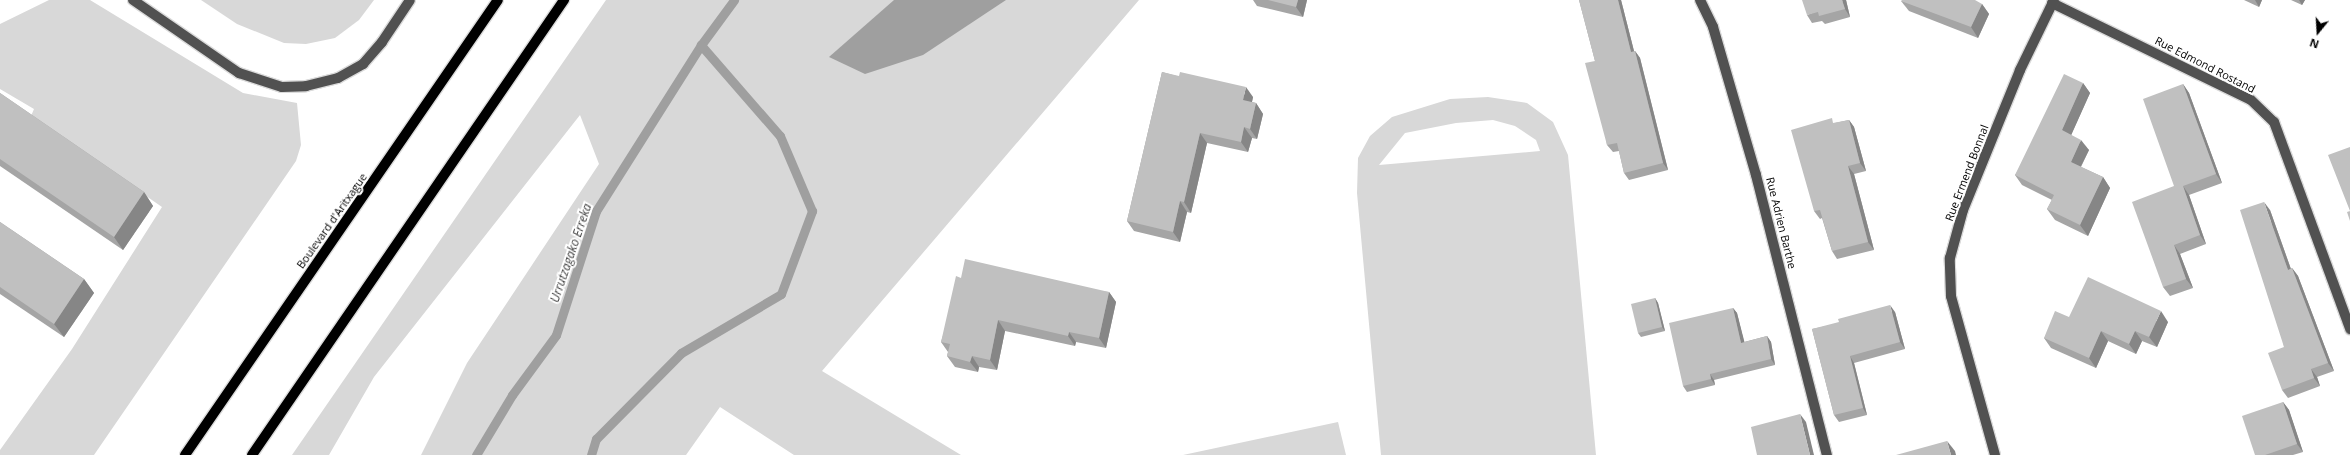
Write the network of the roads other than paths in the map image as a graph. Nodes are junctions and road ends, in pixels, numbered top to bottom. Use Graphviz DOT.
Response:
graph roads {
  1 [pos="133,0"];
  2 [pos="410,0"];
  3 [pos="498,0"];
  4 [pos="564,0"];
  5 [pos="1700,0"];
  6 [pos="2053,1"];
  7 [pos="2350,329"];
  8 [pos="185,455"];
  9 [pos="252,455"];
  10 [pos="1827,455"];
  11 [pos="1995,455"];
  1 -- 2 [label="street"];
  3 -- 8 [label="main road, Boulevard d'Aritxague"];
  4 -- 9 [label="main road"];
  5 -- 10 [label="street, Rue Adrien Barthe"];
  6 -- 7 [label="street, Rue Edmond Rostand"];
  6 -- 11 [label="street, Rue Ermend Bonnal"];
}
